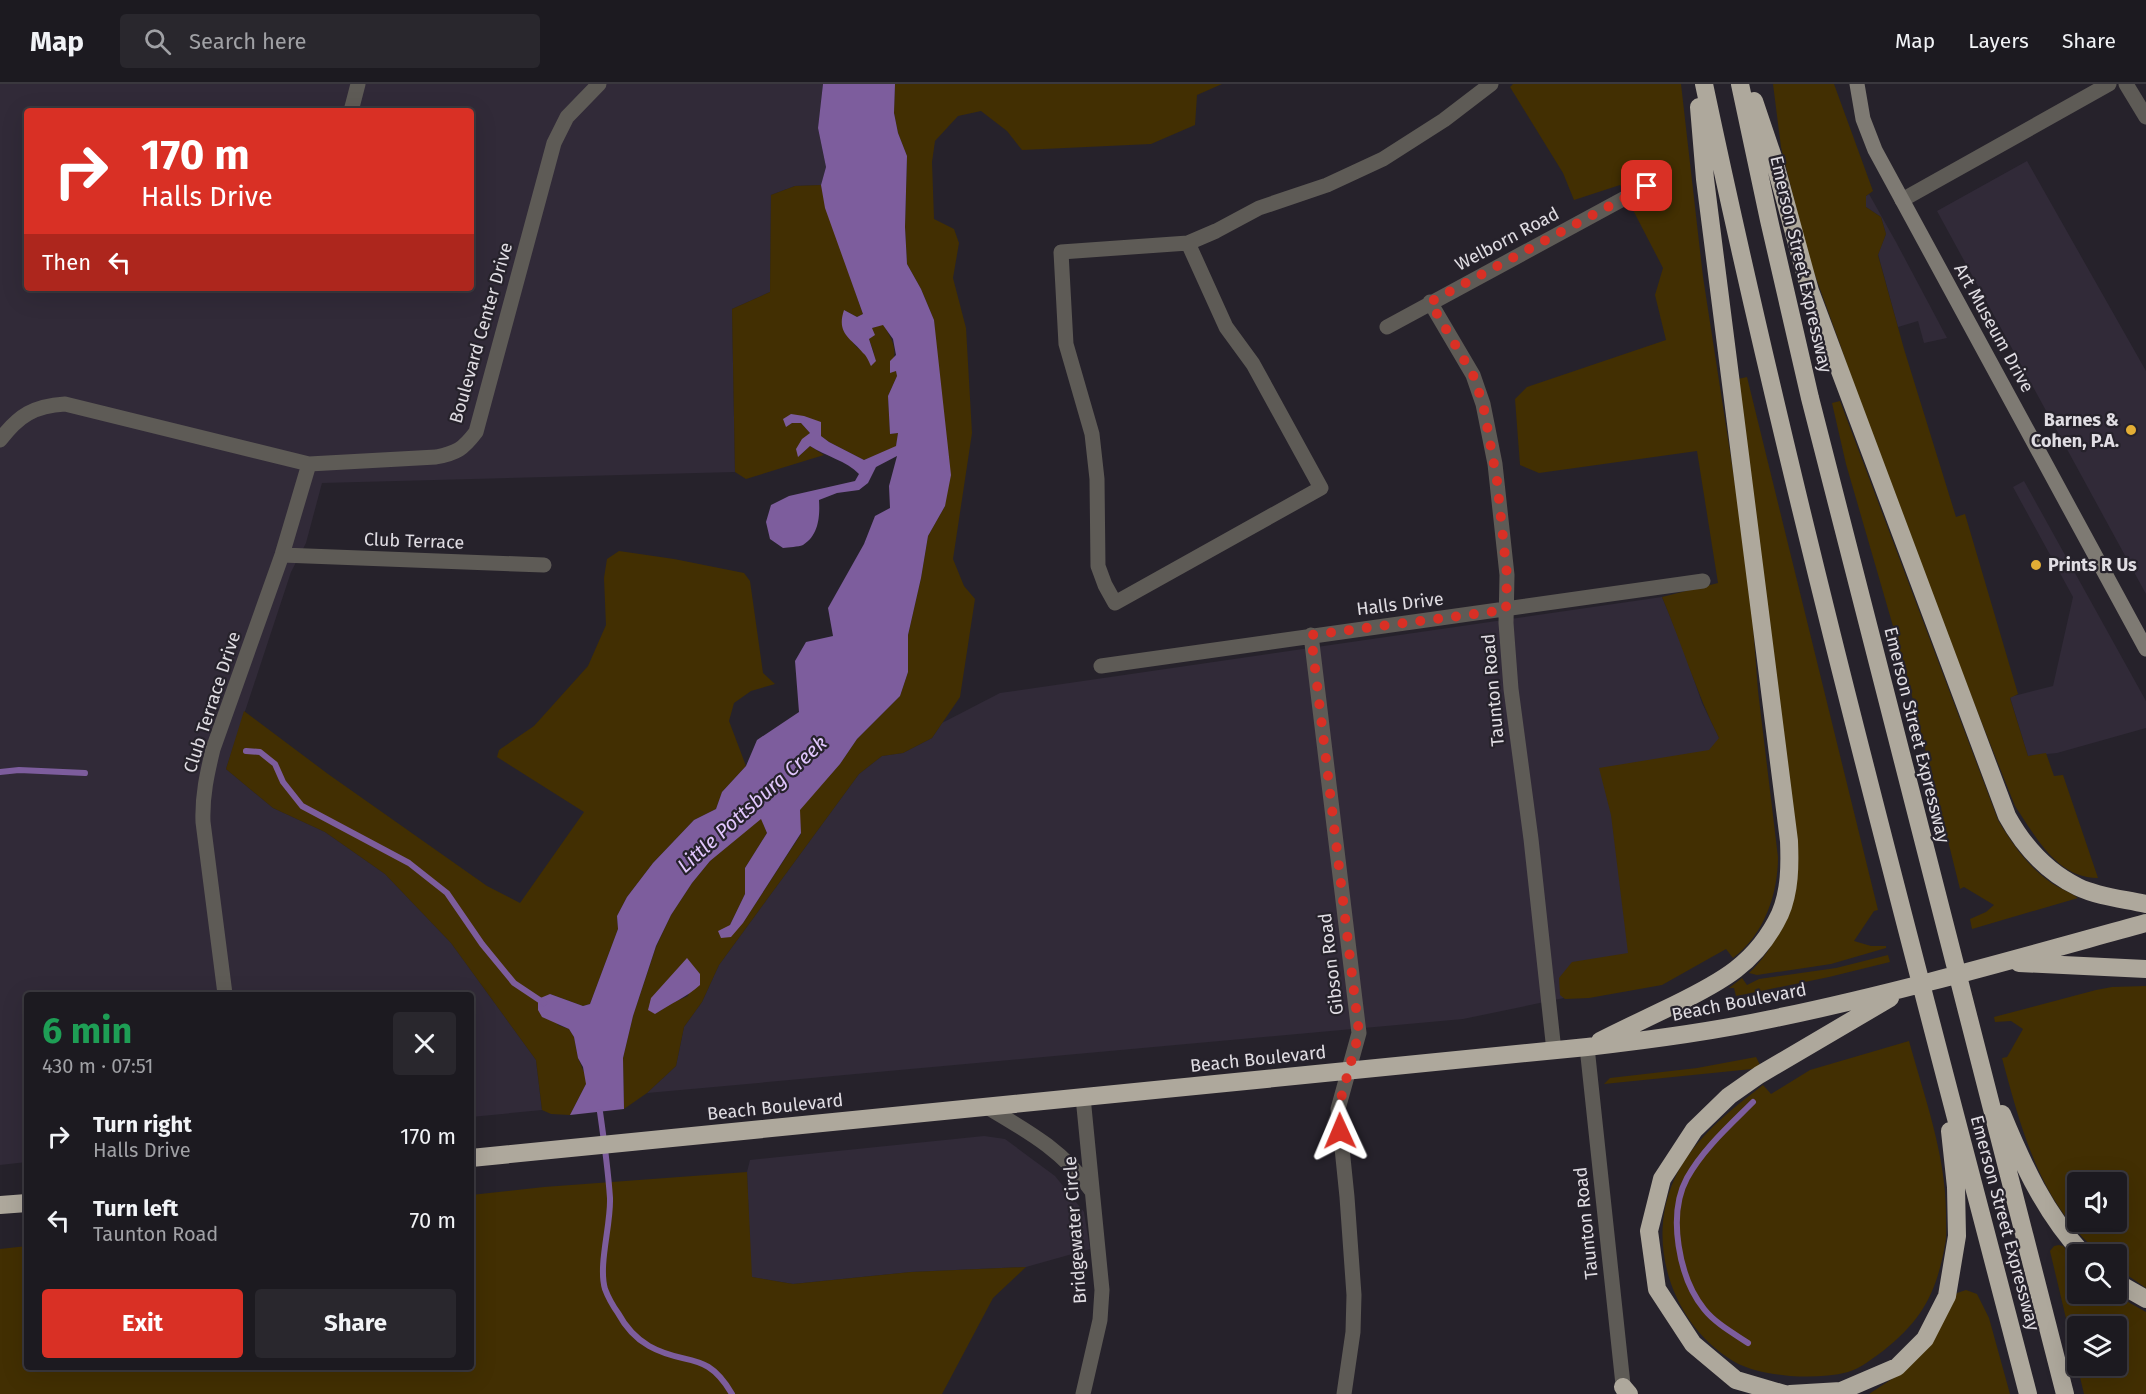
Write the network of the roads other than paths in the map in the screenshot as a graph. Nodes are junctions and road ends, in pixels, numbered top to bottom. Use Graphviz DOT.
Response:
graph roads {
  1 [pos="358,84"];
  2 [pos="599,84"];
  3 [pos="1491,84"];
  4 [pos="1697,84"];
  5 [pos="1704,84"];
  6 [pos="1740,84"];
  7 [pos="1748,84"];
  8 [pos="1857,84"];
  9 [pos="2109,84"];
  10 [pos="2126,84"];
  11 [pos="352,108"];
  12 [pos="2146,117"];
  13 [pos="1647,186"];
  14 [pos="1902,200"];
  15 [pos="1188,243"];
  16 [pos="1430,302"];
  17 [pos="1386,327"];
  18 [pos="0,440"];
  19 [pos="309,464"];
  20 [pos="282,555"];
  21 [pos="544,565"];
  22 [pos="1703,581"];
  23 [pos="1506,610"];
  24 [pos="1311,635"];
  25 [pos="2146,649"];
  26 [pos="1101,666"];
  27 [pos="2146,904"];
  28 [pos="2146,923"];
  29 [pos="1999,963"];
  30 [pos="2146,969"];
  31 [pos="1909,987"];
  32 [pos="225,992"];
  33 [pos="1587,1047"];
  34 [pos="1554,1051"];
  35 [pos="1977,1054"];
  36 [pos="1942,1064"];
  37 [pos="1347,1071"];
  38 [pos="1083,1097"];
  39 [pos="987,1107"];
  40 [pos="474,1158"];
  41 [pos="1093,1192"];
  42 [pos="24,1203"];
  43 [pos="0,1205"];
  44 [pos="2074,1244"];
  45 [pos="2127,1288"];
  46 [pos="2146,1299"];
  47 [pos="1625,1391"];
  48 [pos="1083,1394"];
  49 [pos="1344,1394"];
  50 [pos="1784,1394"];
  51 [pos="1790,1394"];
  52 [pos="2028,1394"];
  53 [pos="2065,1394"];
  1 -- 11 [label="street"];
  2 -- 19 [label="street, Boulevard Center Drive"];
  3 -- 15 [label="street"];
  4 -- 33 [label="highway"];
  5 -- 36 [label="highway, Emerson Street Expressway"];
  6 -- 35 [label="highway, Emerson Street Expressway"];
  7 -- 27 [label="highway"];
  8 -- 14 [label="street, Art Museum Drive"];
  9 -- 14 [label="street"];
  10 -- 12 [label="street"];
  13 -- 16 [label="street, Welborn Road"];
  14 -- 25 [label="street, Art Museum Drive"];
  15 -- 15 [label="street"];
  16 -- 17 [label="street, Welborn Road"];
  16 -- 23 [label="street, Taunton Road"];
  18 -- 19 [label="street, Boulevard Center Drive"];
  19 -- 20 [label="street, Club Terrace Drive"];
  20 -- 21 [label="street, Club Terrace"];
  20 -- 32 [label="street, Club Terrace Drive"];
  22 -- 23 [label="street, Halls Drive"];
  23 -- 24 [label="street, Halls Drive"];
  23 -- 34 [label="street, Taunton Road"];
  24 -- 26 [label="street, Halls Drive"];
  24 -- 37 [label="street, Gibson Road"];
  28 -- 29 [label="highway, Beach Boulevard"];
  29 -- 30 [label="highway"];
  29 -- 31 [label="highway, Beach Boulevard"];
  31 -- 33 [label="highway, Beach Boulevard"];
  31 -- 50 [label="highway"];
  33 -- 34 [label="highway, Beach Boulevard"];
  33 -- 47 [label="street, Taunton Road"];
  34 -- 37 [label="highway, Beach Boulevard"];
  35 -- 44 [label="highway"];
  35 -- 53 [label="highway, Emerson Street Expressway"];
  36 -- 51 [label="highway"];
  36 -- 52 [label="highway, Emerson Street Expressway"];
  37 -- 38 [label="highway, Beach Boulevard"];
  37 -- 49 [label="street, Gibson Road"];
  38 -- 39 [label="highway, Beach Boulevard"];
  38 -- 41 [label="street, Bridgewater Circle"];
  39 -- 40 [label="highway, Beach Boulevard"];
  39 -- 41 [label="street"];
  41 -- 48 [label="street, Bridgewater Circle"];
  42 -- 43 [label="highway"];
  45 -- 46 [label="highway"];
}
